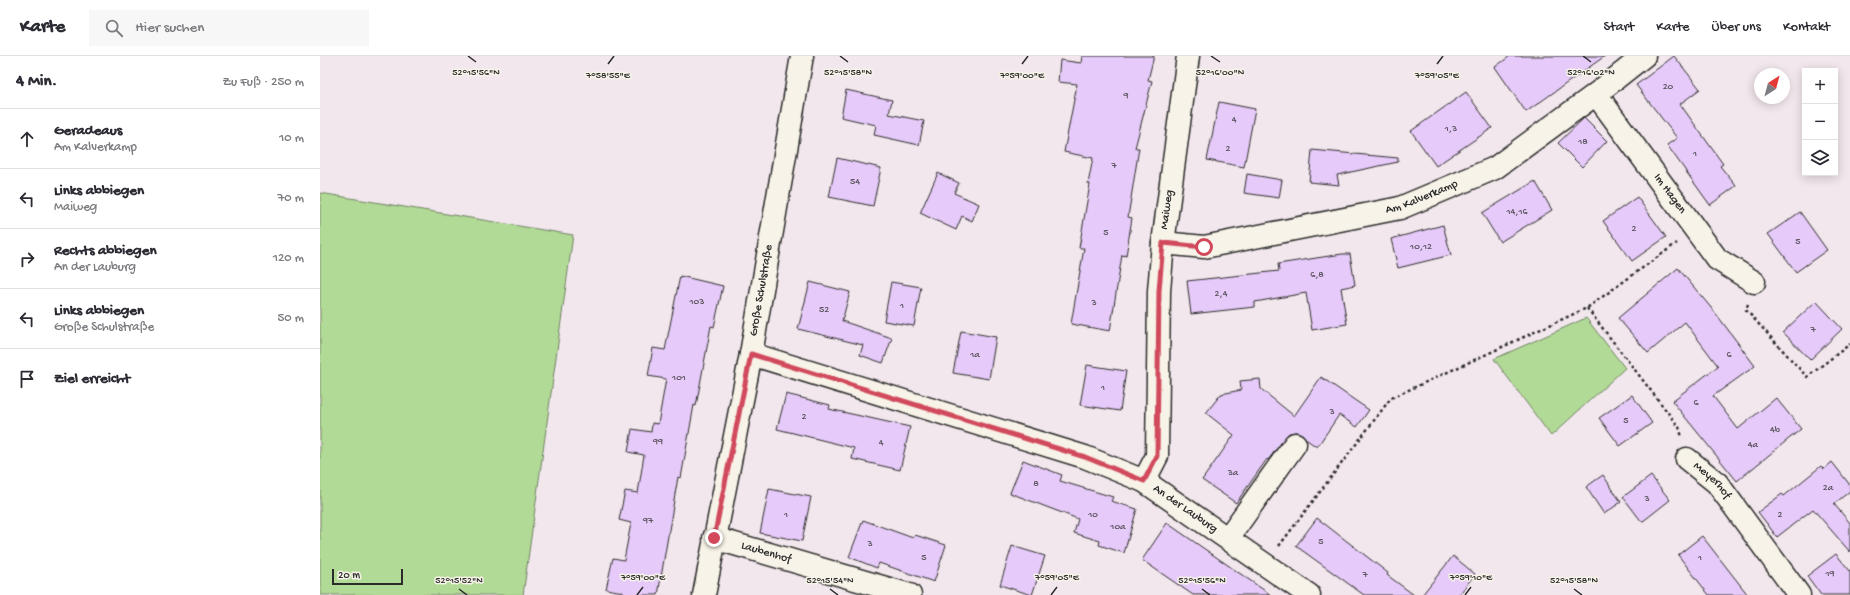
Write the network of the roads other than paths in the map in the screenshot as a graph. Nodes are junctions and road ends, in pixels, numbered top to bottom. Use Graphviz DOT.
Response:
graph roads {
  1 [pos="802,56"];
  2 [pos="1188,56"];
  3 [pos="1644,56"];
  4 [pos="1596,94"];
  5 [pos="1163,243"];
  6 [pos="1754,282"];
  7 [pos="751,354"];
  8 [pos="1295,444"];
  9 [pos="1687,459"];
  10 [pos="1144,481"];
  11 [pos="714,538"];
  12 [pos="1228,538"];
  13 [pos="704,595"];
  14 [pos="910,595"];
  15 [pos="1308,595"];
  16 [pos="1799,595"];
  1 -- 7 [label="street, Große Schulstraße"];
  2 -- 5 [label="street, Maiweg"];
  3 -- 4 [label="street, Am Kalverkamp"];
  4 -- 5 [label="street, Am Kalverkamp"];
  4 -- 6 [label="street, Im Hagen"];
  5 -- 10 [label="street, Maiweg"];
  7 -- 10 [label="street, An der Lauburg"];
  7 -- 11 [label="street, Große Schulstraße"];
  8 -- 12 [label="street"];
  9 -- 16 [label="street, Meyerhof"];
  10 -- 12 [label="street, An der Lauburg"];
  11 -- 13 [label="street, Große Schulstraße"];
  11 -- 14 [label="street, Laubenhof"];
  12 -- 15 [label="street, An der Lauburg"];
}
